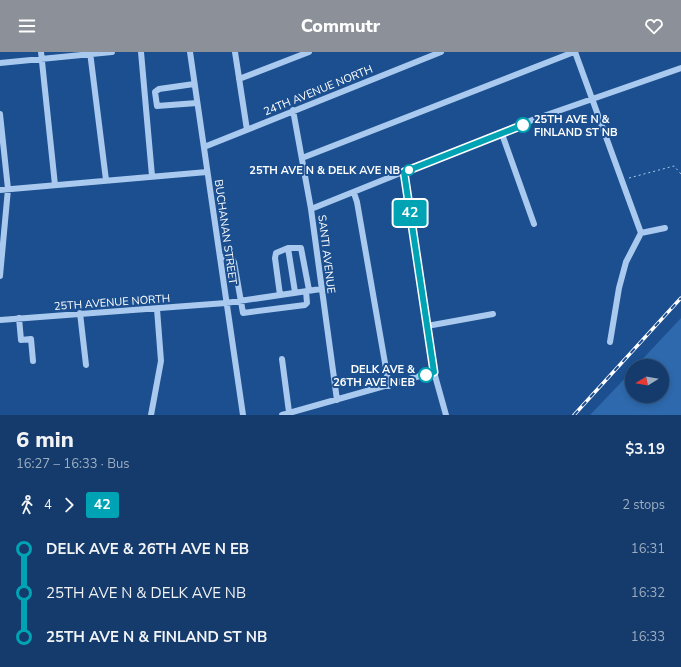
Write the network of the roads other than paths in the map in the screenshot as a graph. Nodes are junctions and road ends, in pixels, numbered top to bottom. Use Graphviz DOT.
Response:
graph roads {
  1 [pos="112,52"];
  2 [pos="141,52"];
  3 [pos="190,52"];
  4 [pos="235,52"];
  5 [pos="309,52"];
  6 [pos="441,52"];
  7 [pos="574,52"];
  8 [pos="91,53"];
  9 [pos="42,55"];
  10 [pos="0,63"];
  11 [pos="681,68"];
  12 [pos="239,80"];
  13 [pos="194,84"];
  14 [pos="592,99"];
  15 [pos="197,103"];
  16 [pos="293,110"];
  17 [pos="0,114"];
  18 [pos="247,130"];
  19 [pos="502,134"];
  20 [pos="204,148"];
  21 [pos="302,158"];
  22 [pos="207,172"];
  23 [pos="404,172"];
  24 [pos="152,176"];
  25 [pos="106,180"];
  26 [pos="55,185"];
  27 [pos="8,189"];
  28 [pos="0,190"];
  29 [pos="354,193"];
  30 [pos="311,209"];
  31 [pos="534,224"];
  32 [pos="665,228"];
  33 [pos="641,233"];
  34 [pos="288,248"];
  35 [pos="220,258"];
  36 [pos="0,276"];
  37 [pos="321,289"];
  38 [pos="307,290"];
  39 [pos="295,292"];
  40 [pos="280,295"];
  41 [pos="240,301"];
  42 [pos="226,303"];
  43 [pos="157,309"];
  44 [pos="80,313"];
  45 [pos="493,314"];
  46 [pos="19,318"];
  47 [pos="0,320"];
  48 [pos="426,326"];
  49 [pos="610,342"];
  50 [pos="282,359"];
  51 [pos="33,361"];
  52 [pos="86,365"];
  53 [pos="434,372"];
  54 [pos="389,386"];
  55 [pos="337,400"];
  56 [pos="289,412"];
  57 [pos="151,415"];
  58 [pos="243,415"];
  59 [pos="282,415"];
  60 [pos="446,415"];
  1 -- 8 [label="street"];
  2 -- 24 [label="street"];
  3 -- 13 [label="street, BUCHANAN STREET"];
  4 -- 12 [label="street"];
  5 -- 12 [label="street"];
  6 -- 16 [label="street, 24TH AVENUE NORTH"];
  7 -- 14 [label="street"];
  7 -- 21 [label="street"];
  8 -- 9 [label="street"];
  8 -- 25 [label="street"];
  9 -- 10 [label="street"];
  9 -- 26 [label="street"];
  11 -- 14 [label="street"];
  12 -- 18 [label="street"];
  13 -- 15 [label="street, BUCHANAN STREET"];
  13 -- 15 [label="street"];
  14 -- 19 [label="street"];
  14 -- 33 [label="street"];
  15 -- 20 [label="street, BUCHANAN STREET"];
  16 -- 18 [label="street, 24TH AVENUE NORTH"];
  16 -- 21 [label="street, SANTI AVENUE"];
  17 -- 27 [label="street"];
  18 -- 20 [label="street, 24TH AVENUE NORTH"];
  19 -- 23 [label="street"];
  19 -- 31 [label="street"];
  20 -- 22 [label="street, BUCHANAN STREET"];
  21 -- 30 [label="street, SANTI AVENUE"];
  22 -- 24 [label="street"];
  22 -- 35 [label="street, BUCHANAN STREET"];
  23 -- 29 [label="street"];
  23 -- 48 [label="street"];
  24 -- 25 [label="street"];
  25 -- 26 [label="street"];
  26 -- 27 [label="street"];
  27 -- 28 [label="street"];
  27 -- 36 [label="street"];
  29 -- 30 [label="street"];
  29 -- 54 [label="street"];
  30 -- 37 [label="street, SANTI AVENUE"];
  32 -- 33 [label="street"];
  33 -- 49 [label="street"];
  34 -- 38 [label="street"];
  34 -- 39 [label="street"];
  34 -- 40 [label="street"];
  35 -- 41 [label="street"];
  35 -- 42 [label="street, BUCHANAN STREET"];
  37 -- 38 [label="street, 25TH AVENUE NORTH"];
  37 -- 55 [label="street, SANTI AVENUE"];
  38 -- 39 [label="street, 25TH AVENUE NORTH"];
  38 -- 41 [label="street"];
  39 -- 40 [label="street, 25TH AVENUE NORTH"];
  40 -- 41 [label="street, 25TH AVENUE NORTH"];
  41 -- 42 [label="street, 25TH AVENUE NORTH"];
  42 -- 43 [label="street, 25TH AVENUE NORTH"];
  42 -- 58 [label="street, BUCHANAN STREET"];
  43 -- 44 [label="street, 25TH AVENUE NORTH"];
  43 -- 57 [label="street"];
  44 -- 46 [label="street, 25TH AVENUE NORTH"];
  44 -- 52 [label="street"];
  45 -- 48 [label="street"];
  46 -- 47 [label="street, 25TH AVENUE NORTH"];
  46 -- 51 [label="street"];
  48 -- 53 [label="street"];
  50 -- 56 [label="street"];
  53 -- 54 [label="street"];
  53 -- 60 [label="street"];
  54 -- 55 [label="street"];
  55 -- 56 [label="street"];
  56 -- 59 [label="street"];
}
